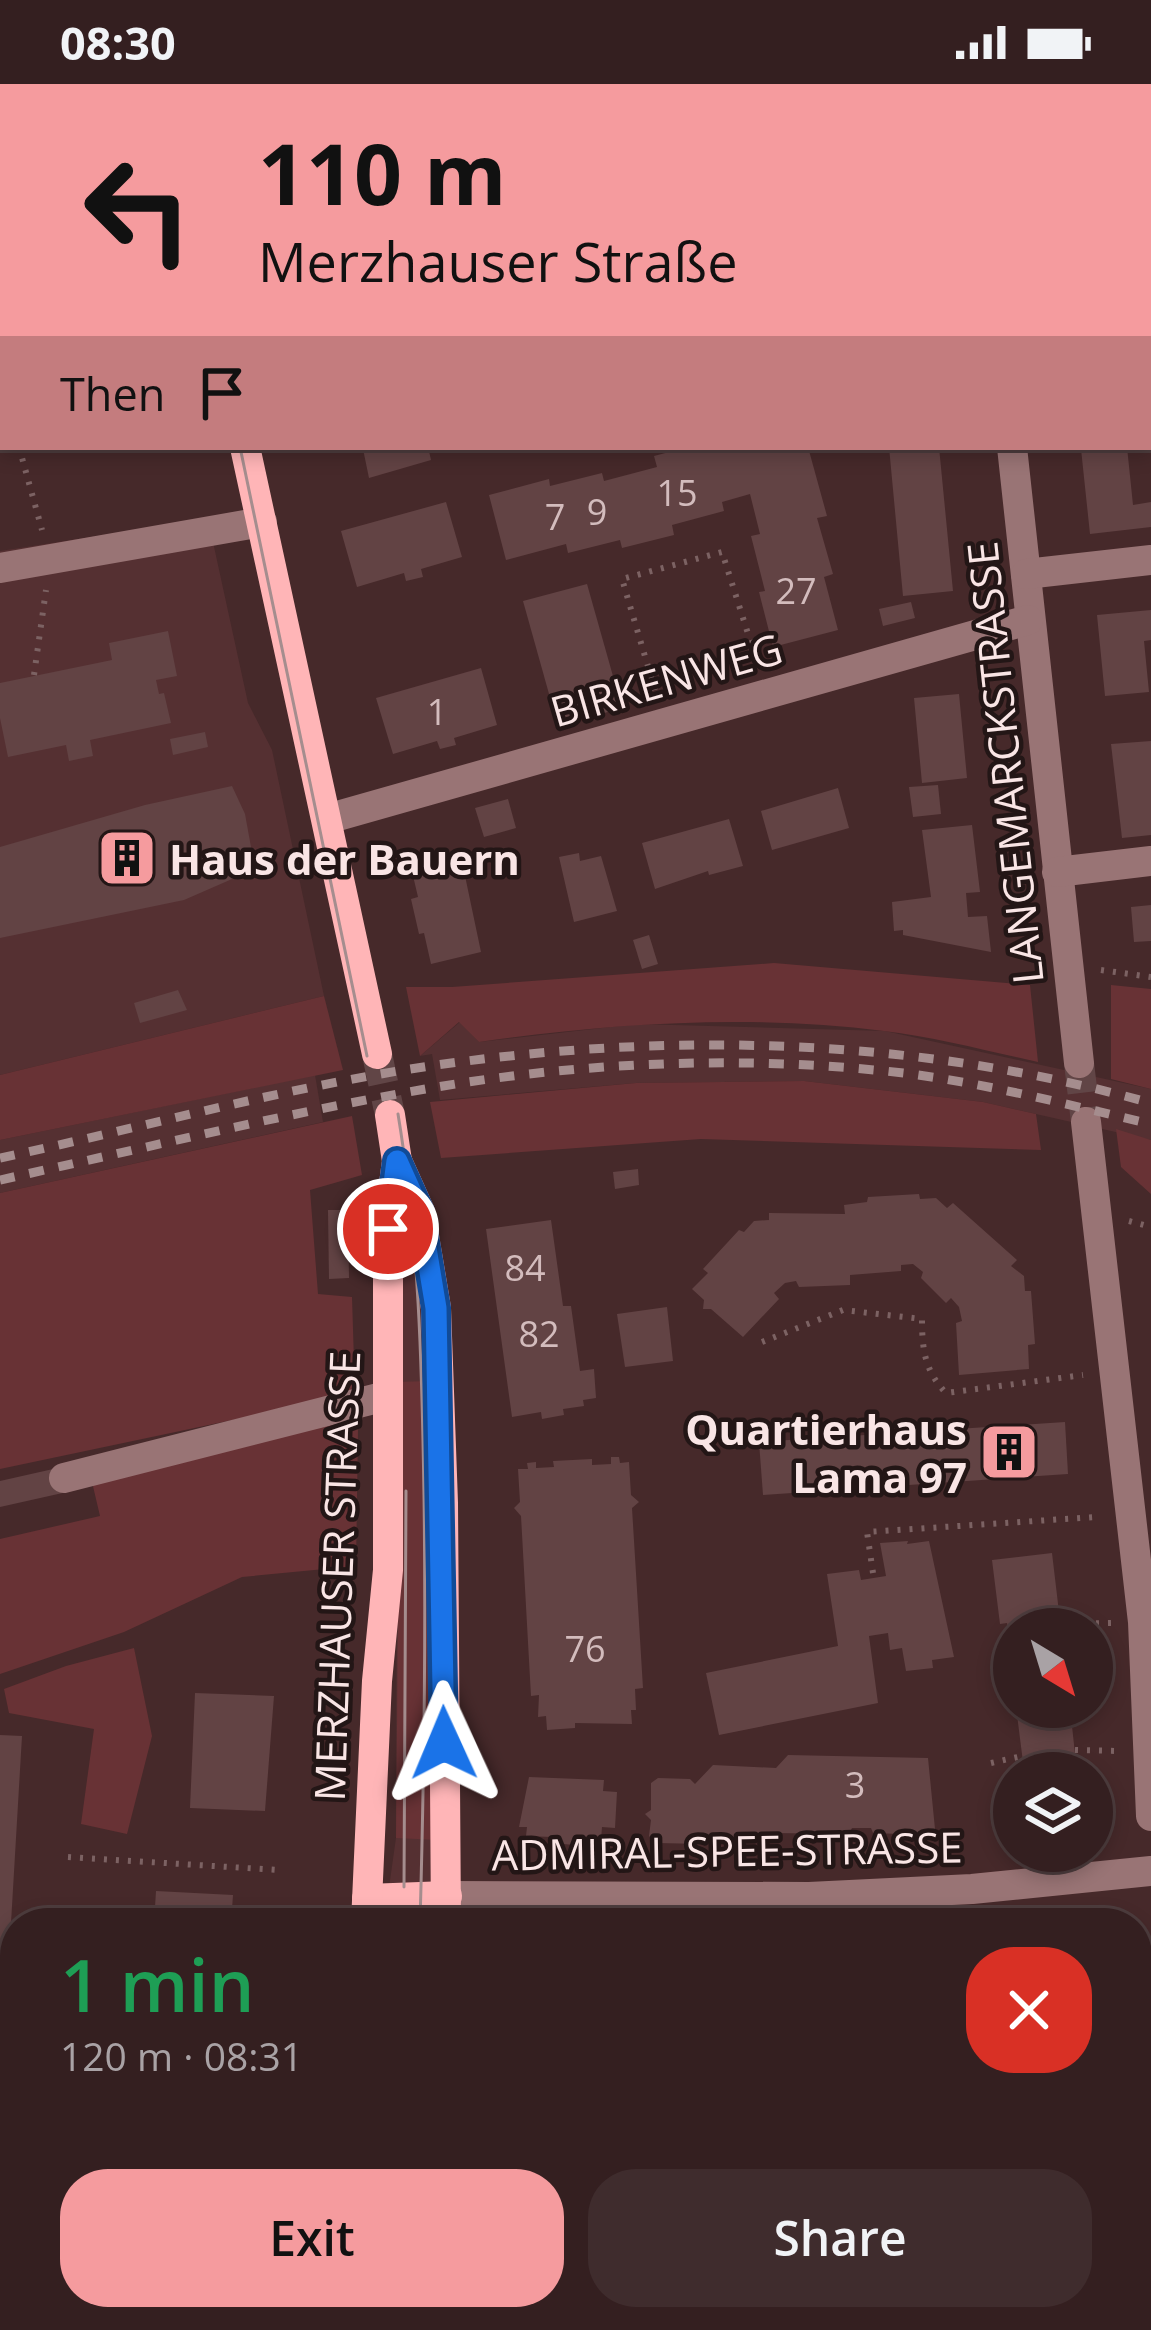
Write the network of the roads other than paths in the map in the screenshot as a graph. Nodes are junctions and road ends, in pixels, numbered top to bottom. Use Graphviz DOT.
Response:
graph roads {
  1 [pos="246,450"];
  2 [pos="1013,450"];
  3 [pos="262,522"];
  4 [pos="1151,560"];
  5 [pos="0,568"];
  6 [pos="1026,574"];
  7 [pos="1028,620"];
  8 [pos="326,819"];
  9 [pos="1151,861"];
  10 [pos="1057,872"];
  11 [pos="377,1054"];
  12 [pos="1079,1063"];
  13 [pos="390,1115"];
  14 [pos="1086,1122"];
  15 [pos="397,1161"];
  16 [pos="386,1396"];
  17 [pos="64,1478"];
  18 [pos="1151,1816"];
  19 [pos="1151,1871"];
  20 [pos="367,1908"];
  21 [pos="447,1908"];
  22 [pos="825,1908"];
  1 -- 3 [label="main road"];
  2 -- 6 [label="street, LANGEMARCKSTRASSE"];
  3 -- 5 [label="street"];
  3 -- 8 [label="main road"];
  4 -- 6 [label="street"];
  6 -- 7 [label="street, LANGEMARCKSTRASSE"];
  7 -- 8 [label="street, BIRKENWEG"];
  7 -- 10 [label="street, LANGEMARCKSTRASSE"];
  8 -- 11 [label="main road"];
  9 -- 10 [label="street"];
  10 -- 12 [label="street, LANGEMARCKSTRASSE"];
  13 -- 15 [label="main road, MERZHAUSER STRASSE"];
  14 -- 18 [label="street"];
  15 -- 16 [label="main road, MERZHAUSER STRASSE"];
  15 -- 21 [label="main road, MERZHAUSER STRASSE"];
  16 -- 17 [label="street"];
  16 -- 20 [label="main road, MERZHAUSER STRASSE"];
  19 -- 22 [label="street, ADMIRAL-SPEE-STRASSE"];
}
